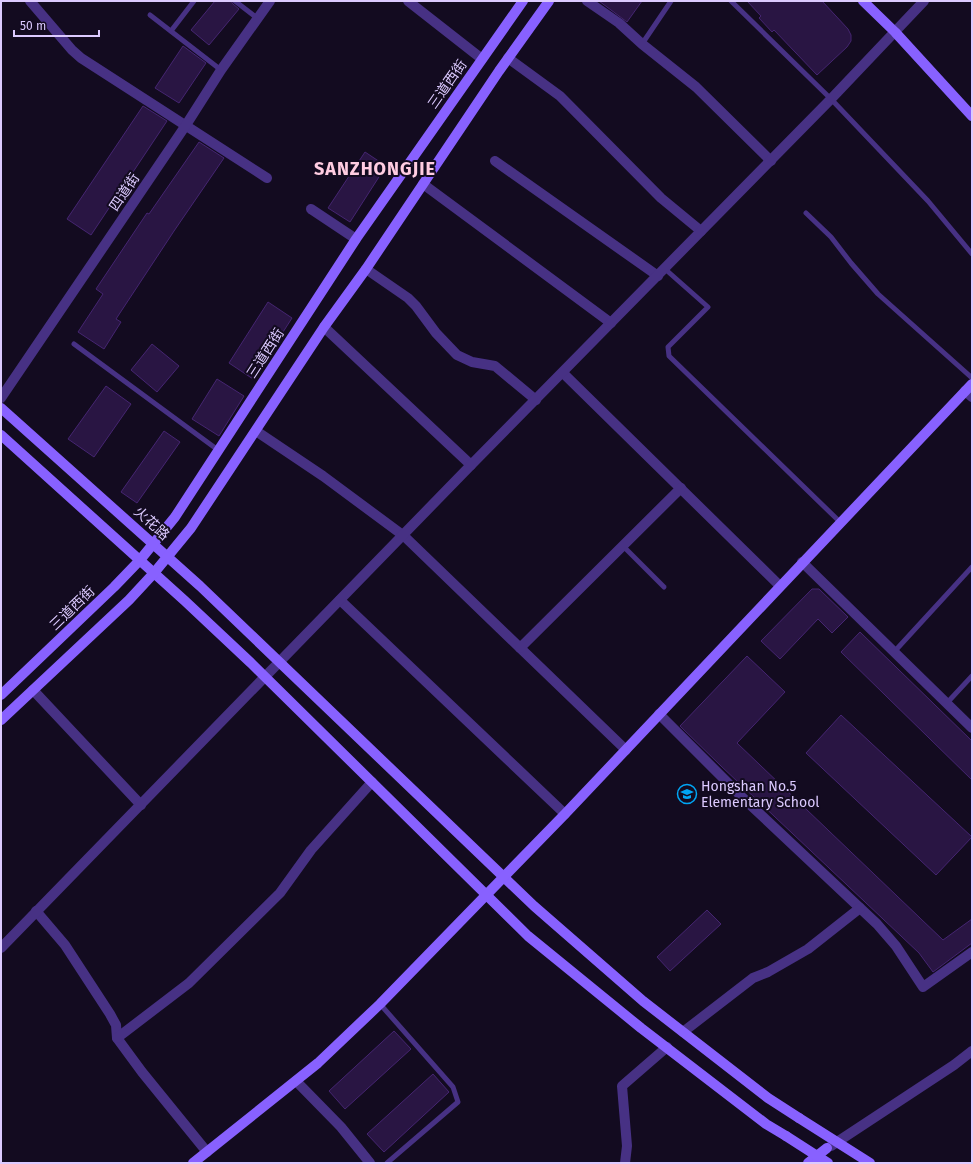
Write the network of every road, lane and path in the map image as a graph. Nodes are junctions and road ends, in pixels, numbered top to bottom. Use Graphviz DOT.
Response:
graph roads {
  1 [pos="30,1"];
  2 [pos="194,1"];
  3 [pos="235,1"];
  4 [pos="270,1"];
  5 [pos="408,1"];
  6 [pos="523,1"];
  7 [pos="549,1"];
  8 [pos="587,1"];
  9 [pos="671,1"];
  10 [pos="731,1"];
  11 [pos="863,1"];
  12 [pos="924,1"];
  13 [pos="150,15"];
  14 [pos="257,18"];
  15 [pos="171,31"];
  16 [pos="895,32"];
  17 [pos="642,44"];
  18 [pos="508,58"];
  19 [pos="482,59"];
  20 [pos="221,70"];
  21 [pos="831,99"];
  22 [pos="972,116"];
  23 [pos="186,126"];
  24 [pos="496,161"];
  25 [pos="771,161"];
  26 [pos="267,178"];
  27 [pos="423,184"];
  28 [pos="311,209"];
  29 [pos="806,213"];
  30 [pos="701,231"];
  31 [pos="356,239"];
  32 [pos="972,254"];
  33 [pos="366,269"];
  34 [pos="661,272"];
  35 [pos="611,323"];
  36 [pos="324,328"];
  37 [pos="74,344"];
  38 [pos="563,373"];
  39 [pos="972,378"];
  40 [pos="970,391"];
  41 [pos="1,398"];
  42 [pos="536,400"];
  43 [pos="1,408"];
  44 [pos="256,431"];
  45 [pos="1,435"];
  46 [pos="218,450"];
  47 [pos="471,466"];
  48 [pos="680,488"];
  49 [pos="840,522"];
  50 [pos="404,536"];
  51 [pos="154,544"];
  52 [pos="623,546"];
  53 [pos="169,557"];
  54 [pos="140,560"];
  55 [pos="802,562"];
  56 [pos="972,568"];
  57 [pos="154,573"];
  58 [pos="780,586"];
  59 [pos="664,587"];
  60 [pos="340,600"];
  61 [pos="520,648"];
  62 [pos="894,652"];
  63 [pos="280,662"];
  64 [pos="972,676"];
  65 [pos="265,677"];
  66 [pos="33,690"];
  67 [pos="1,695"];
  68 [pos="946,704"];
  69 [pos="659,714"];
  70 [pos="1,720"];
  71 [pos="972,728"];
  72 [pos="626,750"];
  73 [pos="372,782"];
  74 [pos="140,805"];
  75 [pos="565,814"];
  76 [pos="504,878"];
  77 [pos="487,895"];
  78 [pos="860,908"];
  79 [pos="36,912"];
  80 [pos="1,948"];
  81 [pos="972,952"];
  82 [pos="380,1004"];
  83 [pos="683,1032"];
  84 [pos="117,1038"];
  85 [pos="667,1047"];
  86 [pos="972,1051"];
  87 [pos="296,1081"];
  88 [pos="207,1152"];
  89 [pos="193,1163"];
  90 [pos="370,1163"];
  91 [pos="387,1163"];
  92 [pos="625,1163"];
  93 [pos="808,1163"];
  94 [pos="828,1163"];
  95 [pos="870,1163"];
  1 -- 23 [label="street"];
  2 -- 15 [label="lane"];
  3 -- 14 [label="lane"];
  4 -- 14 [label="street, 四道街"];
  5 -- 19 [label="street"];
  6 -- 19 [label="street, 三道西街"];
  7 -- 18 [label="street"];
  8 -- 17 [label="street"];
  9 -- 17 [label="lane"];
  10 -- 21 [label="lane"];
  11 -- 16 [label="street"];
  12 -- 16 [label="street"];
  13 -- 15 [label="lane"];
  14 -- 20 [label="street, 四道街"];
  15 -- 20 [label="lane"];
  16 -- 21 [label="street"];
  16 -- 22 [label="street"];
  17 -- 25 [label="street"];
  18 -- 27 [label="street"];
  18 -- 30 [label="street"];
  19 -- 31 [label="street, 三道西街"];
  20 -- 23 [label="street, 四道街"];
  21 -- 25 [label="street"];
  21 -- 32 [label="lane"];
  23 -- 26 [label="street"];
  23 -- 41 [label="street, 四道街"];
  24 -- 34 [label="street"];
  25 -- 30 [label="street"];
  27 -- 33 [label="street"];
  27 -- 35 [label="street"];
  28 -- 31 [label="street"];
  29 -- 39 [label="lane"];
  30 -- 34 [label="street"];
  31 -- 46 [label="street, 三道西街"];
  33 -- 36 [label="street"];
  33 -- 42 [label="street"];
  34 -- 35 [label="street"];
  34 -- 49 [label="lane"];
  35 -- 38 [label="street"];
  36 -- 44 [label="street"];
  36 -- 47 [label="street"];
  37 -- 46 [label="lane"];
  38 -- 42 [label="street"];
  38 -- 48 [label="street"];
  40 -- 49 [label="street"];
  42 -- 47 [label="street"];
  43 -- 51 [label="street, 火花路"];
  44 -- 50 [label="street"];
  44 -- 53 [label="street"];
  45 -- 54 [label="street"];
  46 -- 51 [label="street, 三道西街"];
  47 -- 50 [label="street"];
  48 -- 52 [label="street"];
  48 -- 58 [label="street"];
  49 -- 55 [label="street"];
  50 -- 60 [label="street"];
  50 -- 61 [label="street"];
  51 -- 53 [label="street, 火花路"];
  51 -- 54 [label="street, 三道西街"];
  52 -- 59 [label="lane"];
  52 -- 61 [label="street"];
  53 -- 57 [label="street"];
  53 -- 63 [label="street, 火花路"];
  54 -- 57 [label="street"];
  54 -- 67 [label="street, 三道西街"];
  55 -- 58 [label="street"];
  55 -- 62 [label="street"];
  56 -- 62 [label="lane"];
  57 -- 65 [label="street"];
  57 -- 66 [label="street"];
  58 -- 69 [label="street"];
  60 -- 63 [label="street"];
  60 -- 75 [label="street"];
  61 -- 72 [label="street"];
  62 -- 68 [label="street"];
  63 -- 65 [label="street"];
  63 -- 76 [label="street, 火花路"];
  64 -- 68 [label="lane"];
  65 -- 73 [label="street"];
  65 -- 74 [label="street"];
  66 -- 70 [label="street"];
  66 -- 74 [label="street"];
  68 -- 71 [label="street"];
  69 -- 72 [label="street"];
  69 -- 78 [label="street"];
  72 -- 75 [label="street"];
  73 -- 77 [label="street"];
  73 -- 84 [label="street"];
  74 -- 79 [label="street"];
  75 -- 76 [label="street"];
  76 -- 77 [label="street"];
  76 -- 83 [label="street, 火花路"];
  77 -- 82 [label="street"];
  77 -- 85 [label="street"];
  78 -- 81 [label="street"];
  78 -- 83 [label="street"];
  79 -- 80 [label="street"];
  79 -- 84 [label="street"];
  82 -- 87 [label="street"];
  82 -- 91 [label="lane"];
  83 -- 95 [label="street, 火花路, bridge"];
  84 -- 88 [label="street"];
  85 -- 92 [label="street"];
  85 -- 94 [label="street, bridge"];
  86 -- 93 [label="street"];
  87 -- 88 [label="street"];
  87 -- 90 [label="street"];
  88 -- 89 [label="street"];
}
